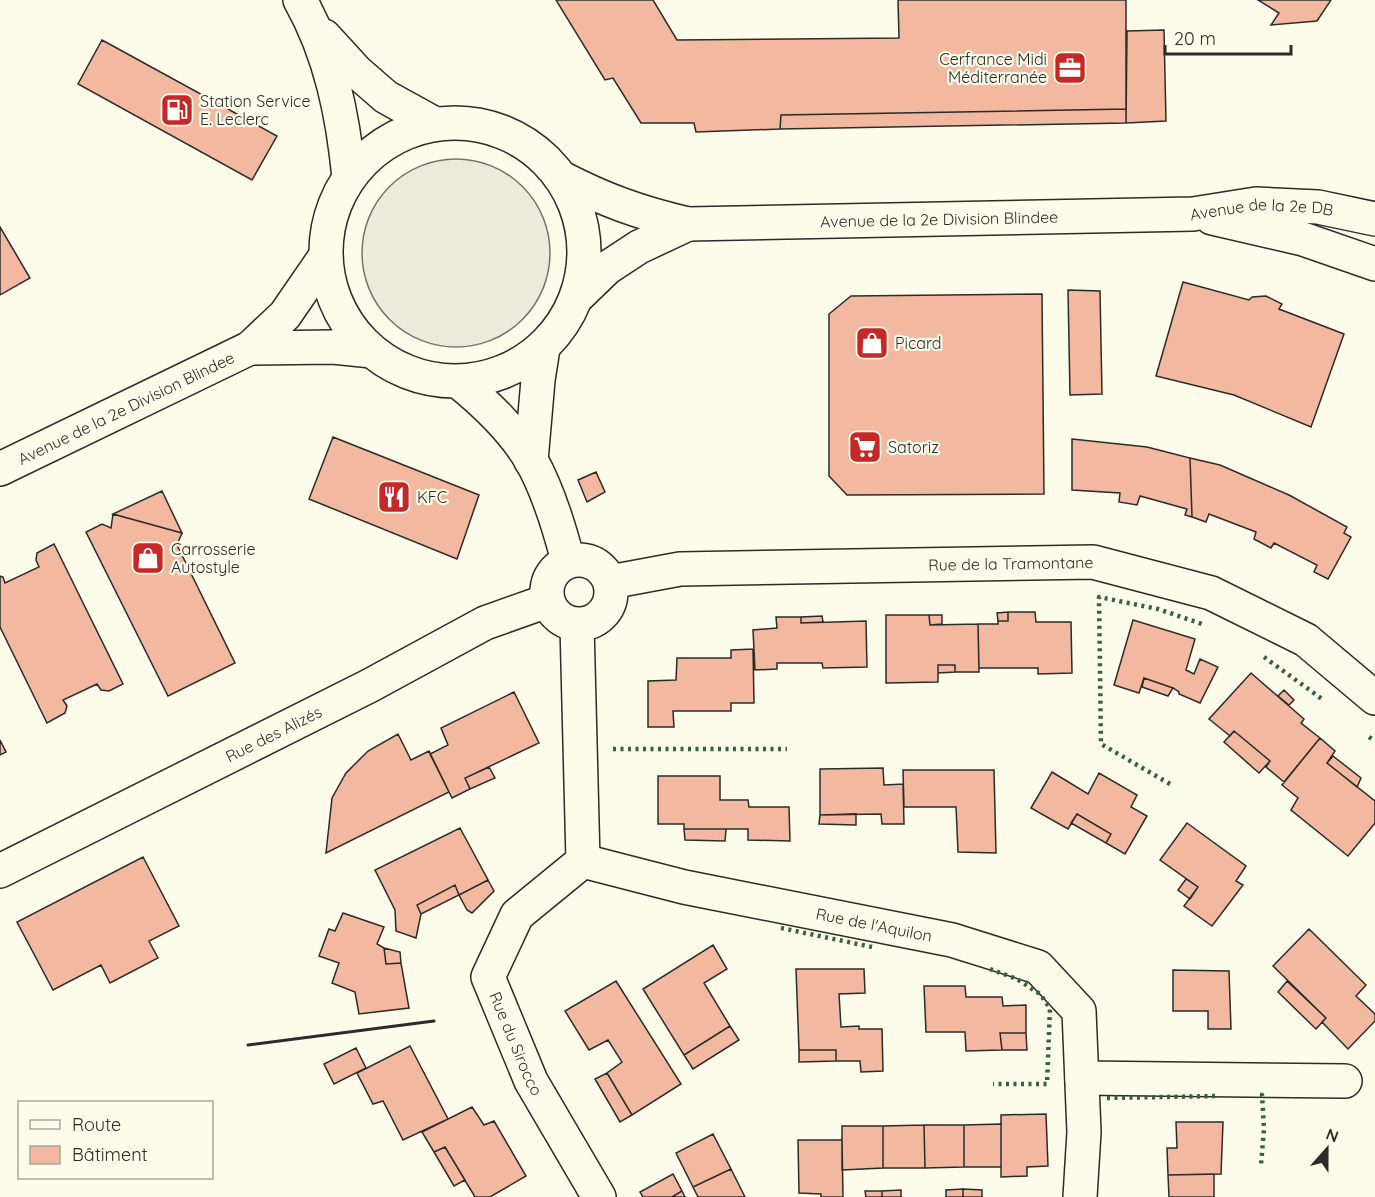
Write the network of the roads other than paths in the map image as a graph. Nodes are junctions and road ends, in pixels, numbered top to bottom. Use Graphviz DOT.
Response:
graph roads {
  1 [pos="308,13"];
  2 [pos="435,124"];
  3 [pos="560,177"];
  4 [pos="349,178"];
  5 [pos="1192,214"];
  6 [pos="1375,219"];
  7 [pos="688,224"];
  8 [pos="325,257"];
  9 [pos="1375,264"];
  10 [pos="578,296"];
  11 [pos="250,348"];
  12 [pos="543,348"];
  13 [pos="372,351"];
  14 [pos="459,382"];
  15 [pos="531,461"];
  16 [pos="0,470"];
  17 [pos="568,561"];
  18 [pos="610,582"];
  19 [pos="547,601"];
  20 [pos="577,625"];
  21 [pos="1375,698"];
  22 [pos="583,861"];
  23 [pos="0,871"];
  24 [pos="1082,1078"];
  25 [pos="1345,1081"];
  26 [pos="599,1197"];
  27 [pos="1080,1197"];
  1 -- 2 [label="street"];
  1 -- 4 [label="street"];
  2 -- 3 [label="street"];
  2 -- 4 [label="street"];
  3 -- 7 [label="street, Avenue de la 2e Division Blindee"];
  3 -- 10 [label="street"];
  4 -- 8 [label="street"];
  5 -- 6 [label="street, Avenue de la 2e DB"];
  5 -- 7 [label="street, Avenue de la 2e Division Blindee"];
  5 -- 9 [label="street, Avenue de la 2e DB"];
  7 -- 10 [label="street, Avenue de la 2e Division Blindee"];
  8 -- 11 [label="street, Avenue de la 2e Division Blindee"];
  8 -- 13 [label="street"];
  10 -- 12 [label="street"];
  11 -- 13 [label="street, Avenue de la 2e Division Blindee"];
  11 -- 16 [label="street, Avenue de la 2e Division Blindee"];
  12 -- 14 [label="street"];
  12 -- 15 [label="street"];
  13 -- 14 [label="street"];
  14 -- 15 [label="street"];
  15 -- 17 [label="street"];
  17 -- 18 [label="street"];
  17 -- 19 [label="street"];
  18 -- 20 [label="street"];
  18 -- 21 [label="street, Rue de la Tramontane"];
  19 -- 20 [label="street"];
  19 -- 23 [label="street, Rue des Alizés"];
  20 -- 22 [label="street"];
  22 -- 24 [label="street, Rue de l'Aquilon"];
  22 -- 26 [label="street, Rue du Sirocco"];
  24 -- 25 [label="street"];
  24 -- 27 [label="street, Rue de l'Aquilon"];
}
